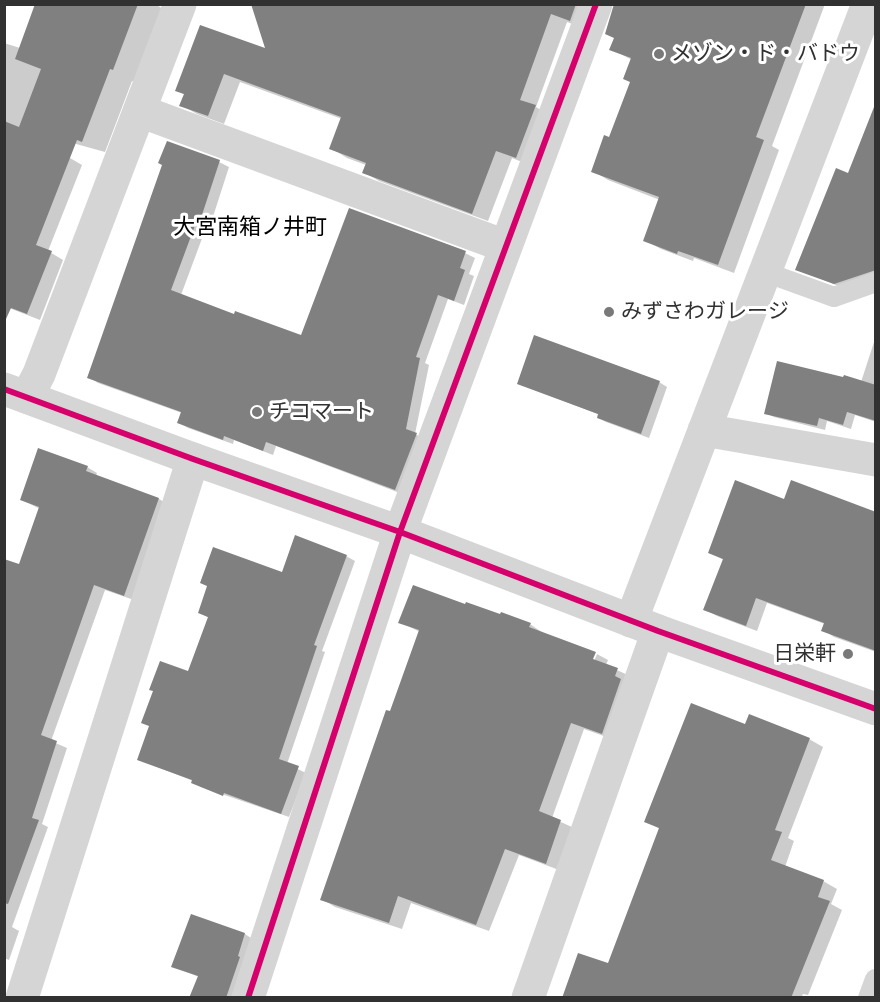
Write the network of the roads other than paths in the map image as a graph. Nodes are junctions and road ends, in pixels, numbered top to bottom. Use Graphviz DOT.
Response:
graph roads {
  1 [pos="180,4"];
  2 [pos="596,4"];
  3 [pos="868,4"];
  4 [pos="140,111"];
  5 [pos="505,246"];
  6 [pos="765,272"];
  7 [pos="876,282"];
  8 [pos="16,393"];
  9 [pos="704,430"];
  10 [pos="193,459"];
  11 [pos="876,460"];
  12 [pos="400,532"];
  13 [pos="645,626"];
  14 [pos="876,710"];
  15 [pos="875,979"];
  16 [pos="22,998"];
  17 [pos="248,998"];
  18 [pos="528,998"];
  19 [pos="868,998"];
  1 -- 4 [label="street"];
  2 -- 5 [label="street"];
  3 -- 6 [label="street"];
  4 -- 5 [label="street"];
  4 -- 8 [label="street"];
  5 -- 12 [label="street"];
  6 -- 7 [label="lane"];
  6 -- 9 [label="street"];
  8 -- 10 [label="street"];
  9 -- 11 [label="street"];
  9 -- 13 [label="street"];
  10 -- 12 [label="street"];
  10 -- 16 [label="street"];
  12 -- 13 [label="street"];
  12 -- 17 [label="street"];
  13 -- 14 [label="street"];
  13 -- 18 [label="street"];
  15 -- 19 [label="lane"];
}
